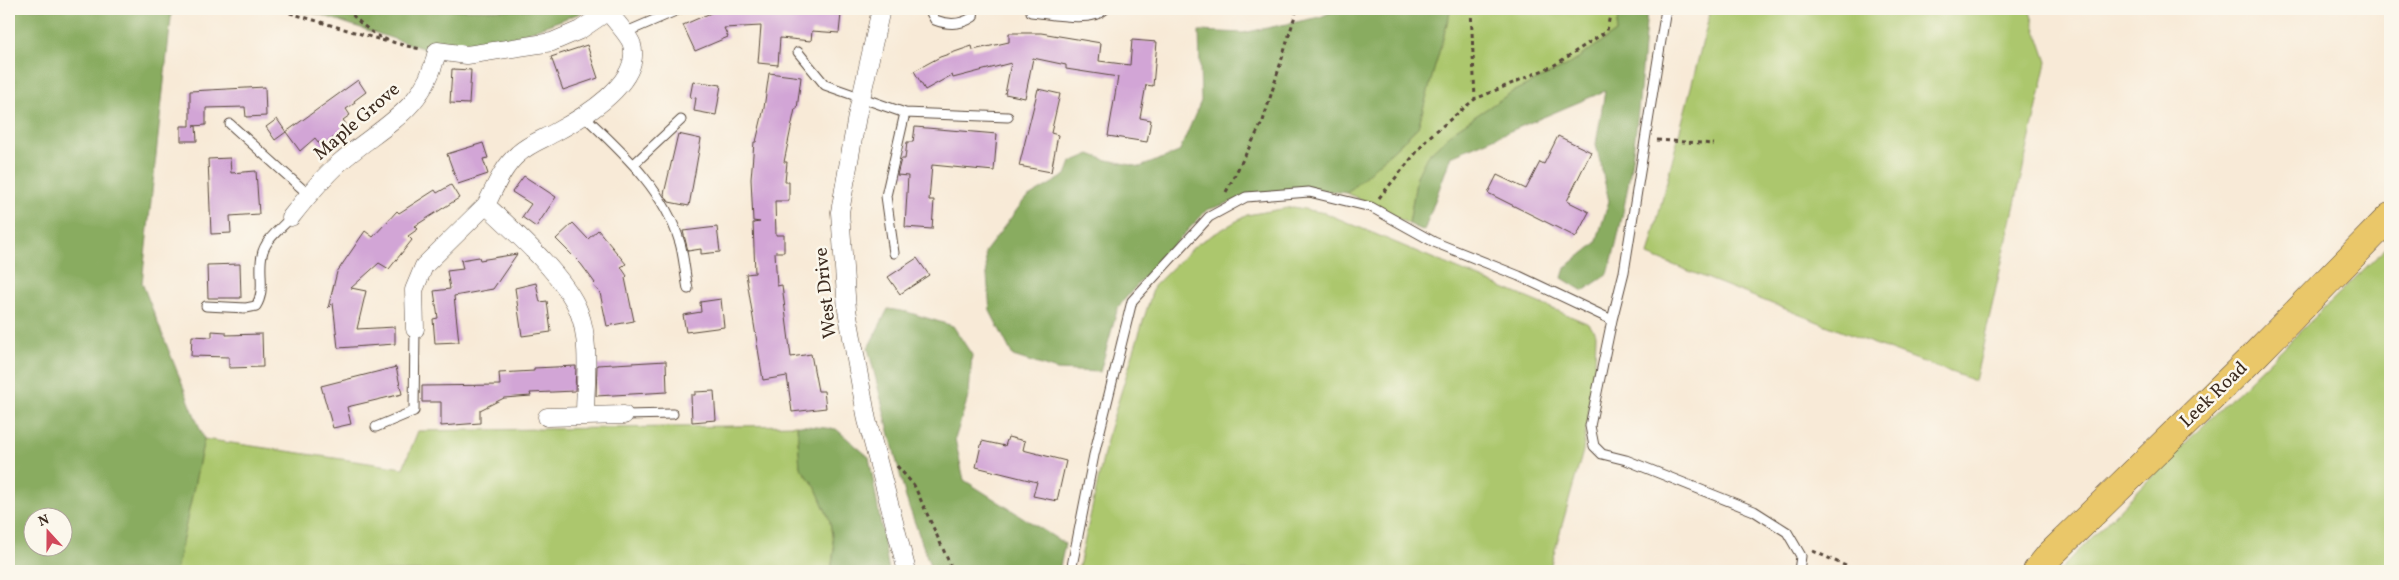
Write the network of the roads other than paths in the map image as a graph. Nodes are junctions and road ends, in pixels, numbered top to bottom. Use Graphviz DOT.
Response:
graph roads {
  1 [pos="680,9"];
  2 [pos="881,9"];
  3 [pos="929,9"];
  4 [pos="974,9"];
  5 [pos="1105,9"];
  6 [pos="1666,9"];
  7 [pos="610,10"];
  8 [pos="1031,12"];
  9 [pos="624,33"];
  10 [pos="798,52"];
  11 [pos="862,97"];
  12 [pos="905,113"];
  13 [pos="583,115"];
  14 [pos="1008,117"];
  15 [pos="681,120"];
  16 [pos="230,124"];
  17 [pos="634,164"];
  18 [pos="308,194"];
  19 [pos="486,205"];
  20 [pos="291,217"];
  21 [pos="2390,217"];
  22 [pos="894,253"];
  23 [pos="688,289"];
  24 [pos="206,306"];
  25 [pos="1612,320"];
  26 [pos="415,329"];
  27 [pos="673,414"];
  28 [pos="585,416"];
  29 [pos="624,416"];
  30 [pos="547,417"];
  31 [pos="376,427"];
  32 [pos="907,571"];
  33 [pos="1071,571"];
  34 [pos="1799,571"];
  35 [pos="2037,571"];
  1 -- 9 [label="lane"];
  2 -- 11 [label="street, West Drive"];
  3 -- 4 [label="lane"];
  5 -- 8 [label="lane"];
  6 -- 25 [label="lane"];
  7 -- 9 [label="street"];
  7 -- 18 [label="street, Maple Grove"];
  9 -- 13 [label="street"];
  10 -- 11 [label="lane"];
  11 -- 12 [label="lane"];
  11 -- 32 [label="street, West Drive"];
  12 -- 14 [label="lane"];
  12 -- 22 [label="lane"];
  13 -- 17 [label="lane"];
  13 -- 19 [label="street"];
  15 -- 17 [label="lane"];
  16 -- 18 [label="lane"];
  17 -- 23 [label="lane"];
  18 -- 20 [label="street, Maple Grove"];
  19 -- 26 [label="street"];
  19 -- 28 [label="street"];
  20 -- 24 [label="lane"];
  21 -- 35 [label="highway, Leek Road"];
  25 -- 33 [label="lane"];
  25 -- 34 [label="lane"];
  26 -- 31 [label="lane"];
  27 -- 29 [label="lane"];
  28 -- 29 [label="street"];
  28 -- 30 [label="street"];
}
